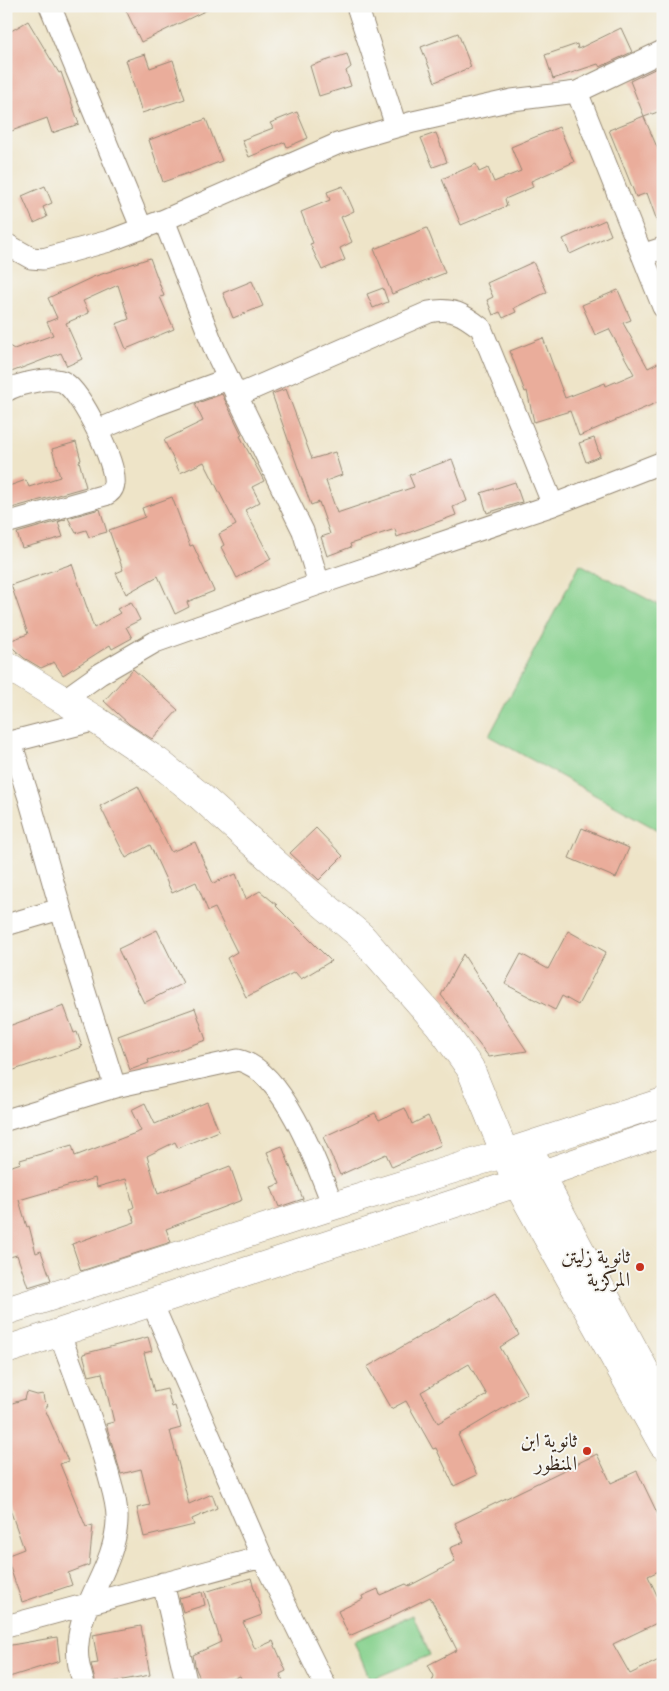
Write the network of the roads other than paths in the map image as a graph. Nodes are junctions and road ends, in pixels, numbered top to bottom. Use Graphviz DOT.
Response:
graph roads {
  1 [pos="50,6"];
  2 [pos="357,6"];
  3 [pos="663,51"];
  4 [pos="577,92"];
  5 [pos="396,126"];
  6 [pos="164,220"];
  7 [pos="142,229"];
  8 [pos="6,244"];
  9 [pos="663,248"];
  10 [pos="642,255"];
  11 [pos="663,307"];
  12 [pos="232,387"];
  13 [pos="6,391"];
  14 [pos="98,430"];
  15 [pos="663,462"];
  16 [pos="553,505"];
  17 [pos="6,523"];
  18 [pos="319,584"];
  19 [pos="6,664"];
  20 [pos="62,701"];
  21 [pos="96,720"];
  22 [pos="9,742"];
  23 [pos="60,909"];
  24 [pos="6,925"];
  25 [pos="115,1087"];
  26 [pos="663,1102"];
  27 [pos="6,1120"];
  28 [pos="663,1132"];
  29 [pos="517,1149"];
  30 [pos="529,1179"];
  31 [pos="333,1206"];
  32 [pos="152,1303"];
  33 [pos="6,1311"];
  34 [pos="59,1332"];
  35 [pos="6,1350"];
  36 [pos="663,1404"];
  37 [pos="663,1445"];
  38 [pos="262,1557"];
  39 [pos="164,1583"];
  40 [pos="88,1604"];
  41 [pos="6,1626"];
  42 [pos="84,1685"];
  43 [pos="187,1685"];
  44 [pos="325,1685"];
  1 -- 7 [label="street"];
  2 -- 5 [label="street"];
  3 -- 4 [label="street"];
  4 -- 5 [label="street"];
  4 -- 10 [label="street"];
  5 -- 6 [label="street"];
  6 -- 7 [label="street"];
  6 -- 12 [label="street"];
  7 -- 8 [label="street"];
  9 -- 10 [label="street"];
  10 -- 11 [label="street"];
  12 -- 14 [label="street"];
  12 -- 16 [label="street"];
  12 -- 18 [label="street"];
  13 -- 14 [label="street"];
  14 -- 17 [label="street"];
  15 -- 16 [label="street"];
  16 -- 18 [label="street"];
  18 -- 20 [label="street"];
  19 -- 20 [label="main road"];
  20 -- 21 [label="main road"];
  21 -- 22 [label="street"];
  21 -- 29 [label="main road"];
  22 -- 23 [label="street"];
  23 -- 24 [label="street"];
  23 -- 25 [label="street"];
  25 -- 27 [label="street"];
  25 -- 31 [label="street"];
  26 -- 29 [label="main road"];
  28 -- 30 [label="main road"];
  29 -- 30 [label="main road"];
  29 -- 31 [label="main road"];
  30 -- 32 [label="main road"];
  30 -- 36 [label="main road"];
  30 -- 37 [label="main road"];
  31 -- 33 [label="main road"];
  32 -- 34 [label="main road"];
  32 -- 38 [label="street"];
  34 -- 35 [label="main road"];
  34 -- 40 [label="street"];
  38 -- 39 [label="street"];
  38 -- 44 [label="street"];
  39 -- 40 [label="street"];
  39 -- 43 [label="street"];
  40 -- 41 [label="street"];
  40 -- 42 [label="street"];
}
